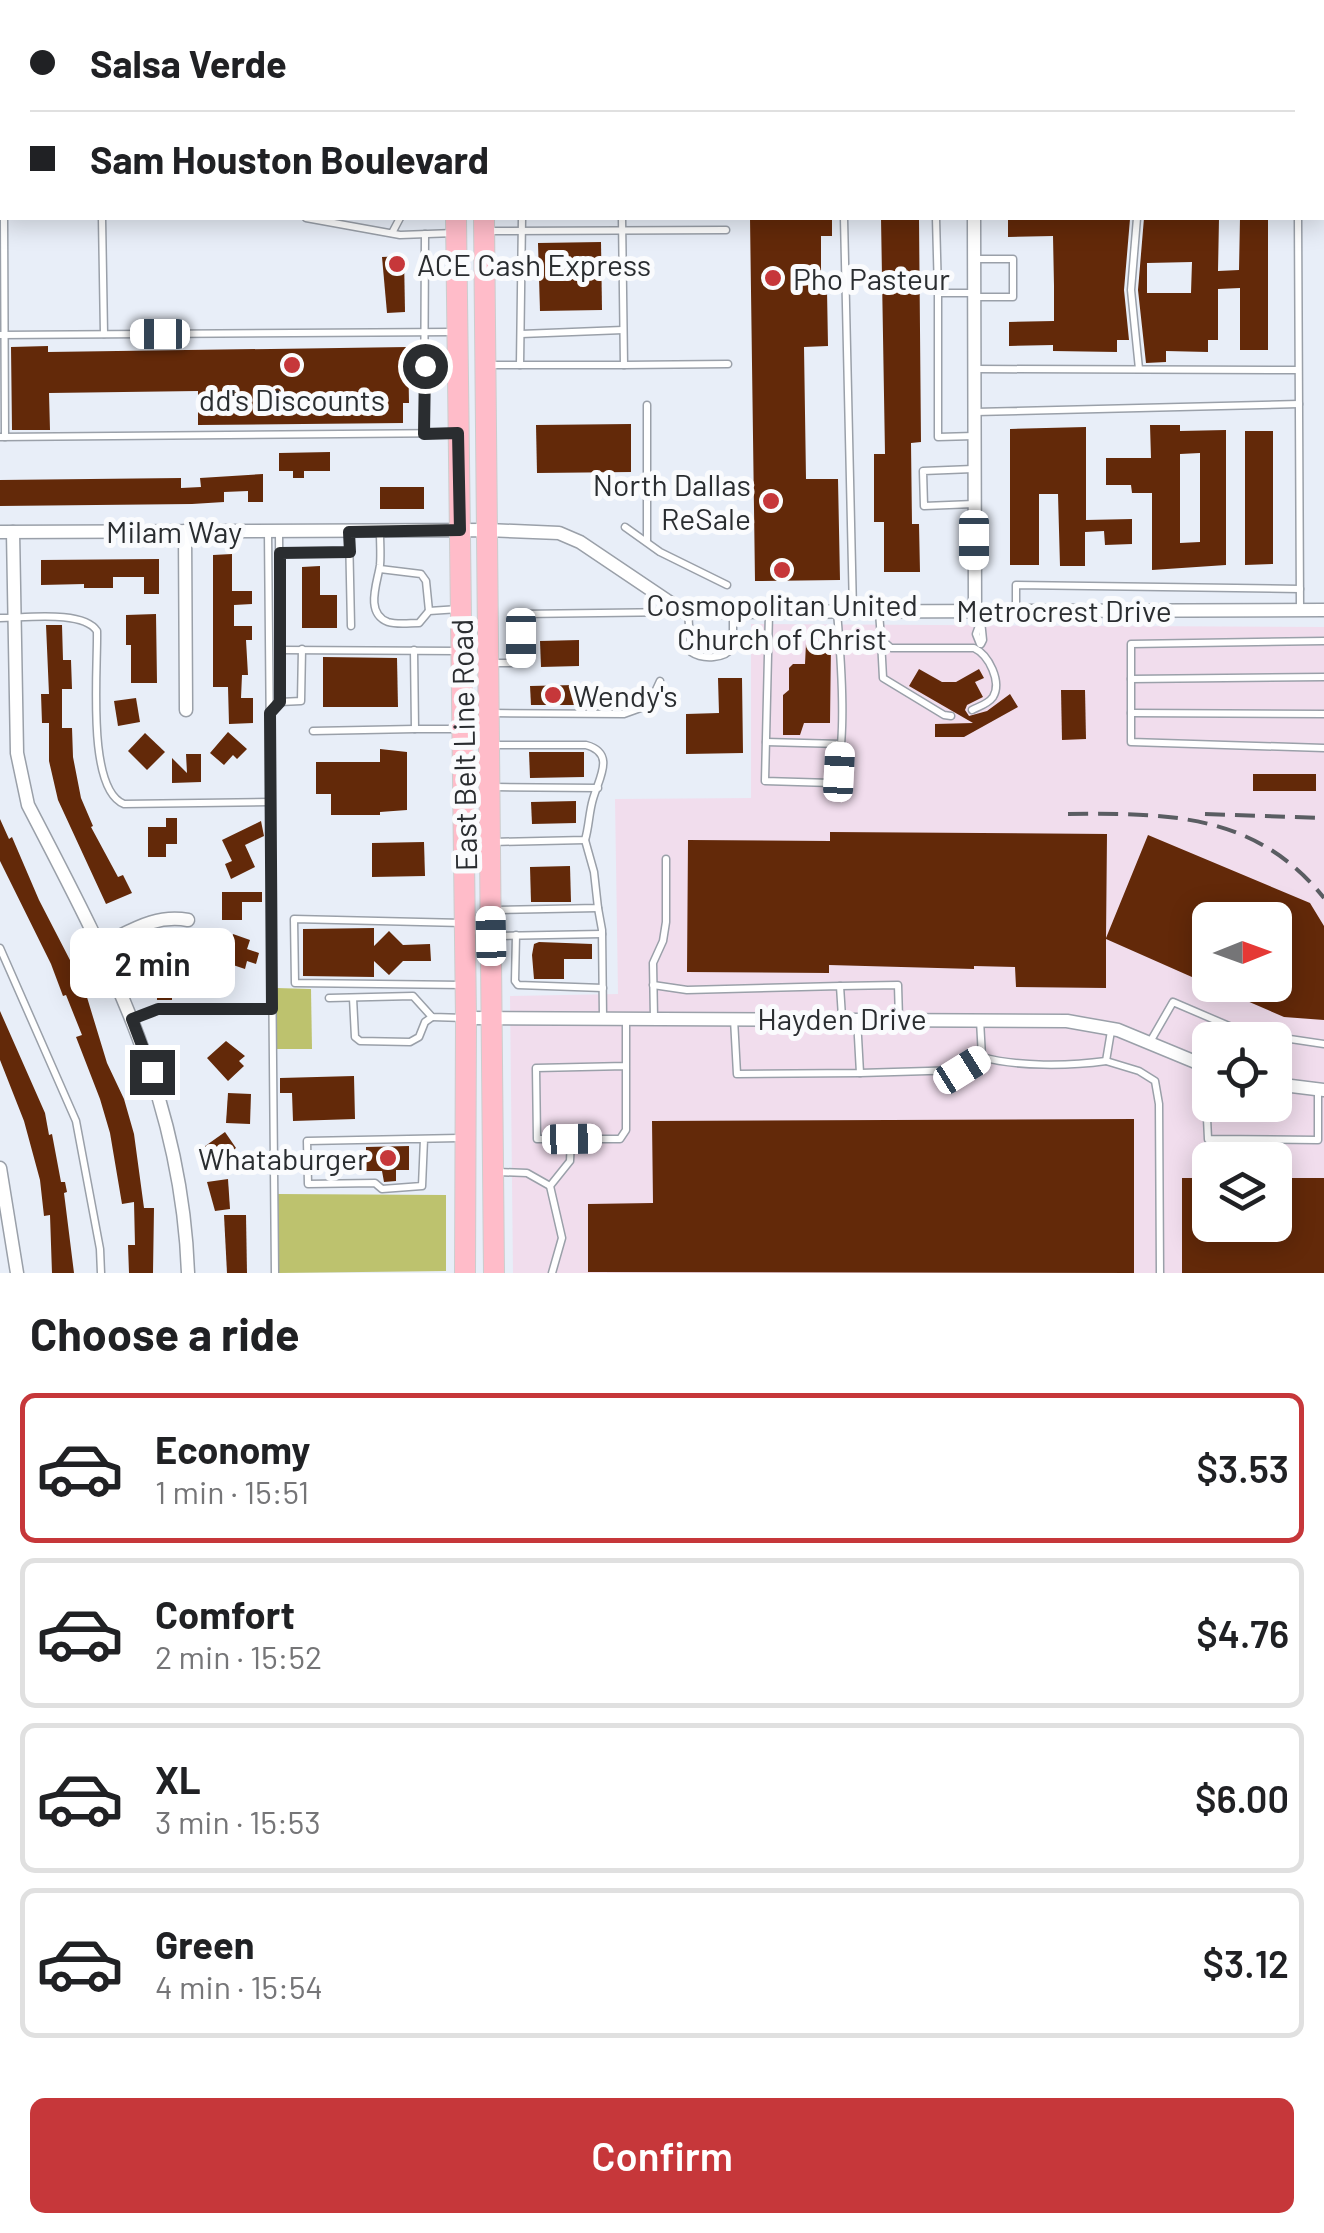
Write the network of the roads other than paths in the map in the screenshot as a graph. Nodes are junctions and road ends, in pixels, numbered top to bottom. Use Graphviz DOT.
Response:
graph roads {
  1 [pos="603,0"];
  2 [pos="620,0"];
  3 [pos="2,220"];
  4 [pos="102,220"];
  5 [pos="317,220"];
  6 [pos="399,220"];
  7 [pos="522,220"];
  8 [pos="622,220"];
  9 [pos="844,220"];
  10 [pos="936,220"];
  11 [pos="974,220"];
  12 [pos="1137,220"];
  13 [pos="1298,220"];
  14 [pos="481,222"];
  15 [pos="456,226"];
  16 [pos="726,230"];
  17 [pos="521,231"];
  18 [pos="622,231"];
  19 [pos="392,233"];
  20 [pos="425,234"];
  21 [pos="974,259"];
  22 [pos="938,292"];
  23 [pos="974,295"];
  24 [pos="623,330"];
  25 [pos="425,332"];
  26 [pos="456,332"];
  27 [pos="2,334"];
  28 [pos="104,334"];
  29 [pos="520,334"];
  30 [pos="728,364"];
  31 [pos="520,365"];
  32 [pos="624,365"];
  33 [pos="486,366"];
  34 [pos="974,369"];
  35 [pos="1139,369"];
  36 [pos="1299,370"];
  37 [pos="1299,404"];
  38 [pos="647,406"];
  39 [pos="974,412"];
  40 [pos="458,433"];
  41 [pos="424,434"];
  42 [pos="974,436"];
  43 [pos="2,437"];
  44 [pos="974,469"];
  45 [pos="974,504"];
  46 [pos="625,527"];
  47 [pos="460,530"];
  48 [pos="488,530"];
  49 [pos="185,531"];
  50 [pos="274,531"];
  51 [pos="7,532"];
  52 [pos="349,532"];
  53 [pos="380,532"];
  54 [pos="647,540"];
  55 [pos="350,552"];
  56 [pos="280,553"];
  57 [pos="380,568"];
  58 [pos="727,586"];
  59 [pos="1300,589"];
  60 [pos="461,609"];
  61 [pos="837,610"];
  62 [pos="879,610"];
  63 [pos="1016,610"];
  64 [pos="1300,610"];
  65 [pos="1324,610"];
  66 [pos="429,611"];
  67 [pos="733,611"];
  68 [pos="769,611"];
  69 [pos="853,611"];
  70 [pos="686,612"];
  71 [pos="978,614"];
  72 [pos="7,618"];
  73 [pos="351,626"];
  74 [pos="882,639"];
  75 [pos="1324,641"];
  76 [pos="981,648"];
  77 [pos="280,650"];
  78 [pos="302,650"];
  79 [pos="414,650"];
  80 [pos="462,650"];
  81 [pos="489,663"];
  82 [pos="1324,677"];
  83 [pos="1131,678"];
  84 [pos="660,681"];
  85 [pos="280,702"];
  86 [pos="186,710"];
  87 [pos="972,710"];
  88 [pos="270,713"];
  89 [pos="489,713"];
  90 [pos="1131,713"];
  91 [pos="1324,714"];
  92 [pos="951,716"];
  93 [pos="415,729"];
  94 [pos="462,729"];
  95 [pos="313,730"];
  96 [pos="766,742"];
  97 [pos="489,744"];
  98 [pos="840,744"];
  99 [pos="1324,748"];
  100 [pos="490,787"];
  101 [pos="598,788"];
  102 [pos="270,802"];
  103 [pos="586,840"];
  104 [pos="490,842"];
  105 [pos="666,859"];
  106 [pos="598,908"];
  107 [pos="491,910"];
  108 [pos="188,920"];
  109 [pos="464,923"];
  110 [pos="602,934"];
  111 [pos="491,936"];
  112 [pos="516,936"];
  113 [pos="101,945"];
  114 [pos="0,948"];
  115 [pos="653,984"];
  116 [pos="466,985"];
  117 [pos="840,986"];
  118 [pos="603,988"];
  119 [pos="329,998"];
  120 [pos="353,998"];
  121 [pos="272,1009"];
  122 [pos="432,1017"];
  123 [pos="492,1017"];
  124 [pos="466,1018"];
  125 [pos="604,1018"];
  126 [pos="626,1018"];
  127 [pos="654,1018"];
  128 [pos="734,1018"];
  129 [pos="842,1018"];
  130 [pos="858,1018"];
  131 [pos="132,1019"];
  132 [pos="899,1019"];
  133 [pos="980,1019"];
  134 [pos="1213,1022"];
  135 [pos="1112,1029"];
  136 [pos="1292,1041"];
  137 [pos="1149,1044"];
  138 [pos="1324,1044"];
  139 [pos="982,1057"];
  140 [pos="1106,1061"];
  141 [pos="1192,1061"];
  142 [pos="626,1066"];
  143 [pos="860,1074"];
  144 [pos="1292,1086"];
  145 [pos="1321,1090"];
  146 [pos="1210,1122"];
  147 [pos="466,1138"];
  148 [pos="424,1139"];
  149 [pos="572,1139"];
  150 [pos="0,1168"];
  151 [pos="493,1172"];
  152 [pos="550,1186"];
  153 [pos="17,1273"];
  154 [pos="101,1273"];
  155 [pos="188,1273"];
  156 [pos="275,1273"];
  157 [pos="465,1273"];
  158 [pos="494,1273"];
  159 [pos="552,1273"];
  160 [pos="1160,1273"];
  1 -- 2 [label="lane"];
  3 -- 27 [label="lane"];
  4 -- 28 [label="lane"];
  5 -- 19 [label="lane"];
  6 -- 19 [label="lane"];
  7 -- 17 [label="lane"];
  8 -- 18 [label="lane"];
  9 -- 69 [label="lane"];
  10 -- 22 [label="lane"];
  11 -- 21 [label="street"];
  12 -- 35 [label="lane"];
  13 -- 36 [label="lane"];
  14 -- 17 [label="lane"];
  14 -- 33 [label="main road, East Belt Line Road"];
  15 -- 20 [label="lane"];
  15 -- 26 [label="main road, East Belt Line Road"];
  15 -- 33 [label="main road"];
  16 -- 18 [label="lane"];
  17 -- 18 [label="lane"];
  17 -- 29 [label="lane"];
  18 -- 24 [label="lane"];
  19 -- 20 [label="lane"];
  20 -- 25 [label="lane"];
  21 -- 23 [label="street"];
  21 -- 23 [label="lane"];
  22 -- 23 [label="lane"];
  22 -- 42 [label="lane"];
  23 -- 34 [label="street"];
  24 -- 29 [label="lane"];
  24 -- 32 [label="lane"];
  25 -- 26 [label="lane"];
  25 -- 28 [label="lane"];
  25 -- 41 [label="lane"];
  26 -- 40 [label="main road, East Belt Line Road"];
  27 -- 28 [label="lane"];
  27 -- 43 [label="lane"];
  29 -- 31 [label="lane"];
  30 -- 32 [label="lane"];
  31 -- 32 [label="lane"];
  31 -- 33 [label="lane"];
  33 -- 48 [label="main road, East Belt Line Road"];
  34 -- 35 [label="lane"];
  34 -- 39 [label="street"];
  35 -- 36 [label="lane"];
  36 -- 37 [label="lane"];
  37 -- 39 [label="lane"];
  37 -- 59 [label="lane"];
  38 -- 54 [label="lane"];
  39 -- 42 [label="street"];
  40 -- 41 [label="lane"];
  40 -- 47 [label="main road, East Belt Line Road"];
  41 -- 43 [label="lane"];
  42 -- 44 [label="street"];
  44 -- 45 [label="street"];
  44 -- 45 [label="lane"];
  45 -- 71 [label="street"];
  46 -- 54 [label="lane"];
  47 -- 48 [label="street, Milam Way"];
  47 -- 53 [label="street, Milam Way"];
  47 -- 60 [label="main road, East Belt Line Road"];
  48 -- 70 [label="street, Milam Way"];
  48 -- 81 [label="main road, East Belt Line Road"];
  49 -- 50 [label="street, Milam Way"];
  49 -- 51 [label="street, Milam Way"];
  49 -- 86 [label="street"];
  50 -- 52 [label="street, Milam Way"];
  50 -- 56 [label="lane"];
  50 -- 88 [label="lane"];
  51 -- 72 [label="street"];
  52 -- 53 [label="street, Milam Way"];
  52 -- 55 [label="lane"];
  53 -- 57 [label="lane"];
  54 -- 58 [label="lane"];
  55 -- 56 [label="lane"];
  55 -- 73 [label="lane"];
  56 -- 77 [label="lane"];
  57 -- 66 [label="lane"];
  57 -- 66 [label="lane"];
  59 -- 63 [label="lane"];
  59 -- 64 [label="lane"];
  60 -- 66 [label="lane"];
  60 -- 80 [label="main road, East Belt Line Road"];
  61 -- 68 [label="street, Metrocrest Drive"];
  61 -- 69 [label="street, Metrocrest Drive"];
  61 -- 98 [label="lane"];
  62 -- 69 [label="street, Metrocrest Drive"];
  62 -- 71 [label="street, Metrocrest Drive"];
  62 -- 74 [label="lane"];
  63 -- 64 [label="street, Metrocrest Drive"];
  63 -- 71 [label="street, Metrocrest Drive"];
  64 -- 65 [label="street, Metrocrest Drive"];
  67 -- 68 [label="street, Metrocrest Drive"];
  67 -- 70 [label="street, Metrocrest Drive"];
  67 -- 70 [label="lane"];
  68 -- 96 [label="lane"];
  70 -- 81 [label="lane"];
  71 -- 76 [label="lane"];
  72 -- 102 [label="lane"];
  72 -- 113 [label="street"];
  74 -- 76 [label="lane"];
  74 -- 92 [label="lane"];
  75 -- 83 [label="lane"];
  76 -- 87 [label="lane"];
  77 -- 78 [label="lane"];
  77 -- 85 [label="lane"];
  78 -- 79 [label="lane"];
  78 -- 85 [label="lane"];
  79 -- 80 [label="lane"];
  79 -- 93 [label="lane"];
  80 -- 94 [label="main road, East Belt Line Road"];
  81 -- 89 [label="main road, East Belt Line Road"];
  82 -- 83 [label="lane"];
  83 -- 90 [label="lane"];
  84 -- 89 [label="lane"];
  85 -- 88 [label="lane"];
  88 -- 102 [label="lane"];
  89 -- 97 [label="main road, East Belt Line Road"];
  90 -- 91 [label="lane"];
  90 -- 99 [label="lane"];
  93 -- 94 [label="lane"];
  93 -- 95 [label="lane"];
  94 -- 109 [label="main road, East Belt Line Road"];
  96 -- 98 [label="lane"];
  96 -- 98 [label="lane"];
  97 -- 100 [label="main road, East Belt Line Road"];
  97 -- 101 [label="lane"];
  100 -- 101 [label="lane"];
  100 -- 104 [label="main road, East Belt Line Road"];
  101 -- 103 [label="lane"];
  102 -- 121 [label="lane"];
  103 -- 104 [label="lane"];
  103 -- 106 [label="lane"];
  104 -- 107 [label="main road, East Belt Line Road"];
  105 -- 115 [label="lane"];
  106 -- 107 [label="lane"];
  106 -- 110 [label="lane"];
  107 -- 111 [label="main road, East Belt Line Road"];
  108 -- 113 [label="street"];
  109 -- 116 [label="main road, East Belt Line Road"];
  109 -- 116 [label="lane"];
  110 -- 112 [label="lane"];
  110 -- 118 [label="lane"];
  111 -- 112 [label="lane"];
  111 -- 123 [label="main road, East Belt Line Road"];
  112 -- 118 [label="lane"];
  113 -- 131 [label="street"];
  114 -- 154 [label="lane"];
  115 -- 117 [label="lane"];
  115 -- 127 [label="lane"];
  116 -- 124 [label="main road, East Belt Line Road"];
  117 -- 129 [label="lane"];
  117 -- 132 [label="lane"];
  118 -- 125 [label="lane"];
  119 -- 120 [label="lane"];
  120 -- 122 [label="lane"];
  120 -- 122 [label="lane"];
  121 -- 131 [label="lane"];
  121 -- 156 [label="lane"];
  122 -- 124 [label="lane"];
  123 -- 124 [label="street, Hayden Drive"];
  123 -- 125 [label="street, Hayden Drive"];
  123 -- 151 [label="main road, East Belt Line Road"];
  124 -- 147 [label="main road, East Belt Line Road"];
  125 -- 126 [label="street, Hayden Drive"];
  126 -- 127 [label="street, Hayden Drive"];
  126 -- 142 [label="lane"];
  127 -- 128 [label="street, Hayden Drive"];
  128 -- 129 [label="street, Hayden Drive"];
  128 -- 143 [label="lane"];
  129 -- 130 [label="street, Hayden Drive"];
  130 -- 132 [label="street, Hayden Drive"];
  130 -- 143 [label="lane"];
  131 -- 155 [label="street"];
  132 -- 133 [label="street, Hayden Drive"];
  133 -- 135 [label="street, Hayden Drive"];
  133 -- 139 [label="lane"];
  134 -- 137 [label="lane"];
  135 -- 137 [label="street, Hayden Drive"];
  135 -- 140 [label="lane"];
  136 -- 138 [label="lane"];
  137 -- 141 [label="street, Hayden Drive"];
  139 -- 140 [label="lane"];
  139 -- 143 [label="lane"];
  140 -- 160 [label="lane"];
  142 -- 149 [label="lane"];
  142 -- 149 [label="lane"];
  144 -- 145 [label="street"];
  145 -- 146 [label="lane"];
  147 -- 148 [label="lane"];
  147 -- 157 [label="main road, East Belt Line Road"];
  148 -- 148 [label="lane"];
  149 -- 152 [label="lane"];
  150 -- 153 [label="street"];
  151 -- 152 [label="lane"];
  151 -- 158 [label="main road, East Belt Line Road"];
  152 -- 159 [label="lane"];
}
